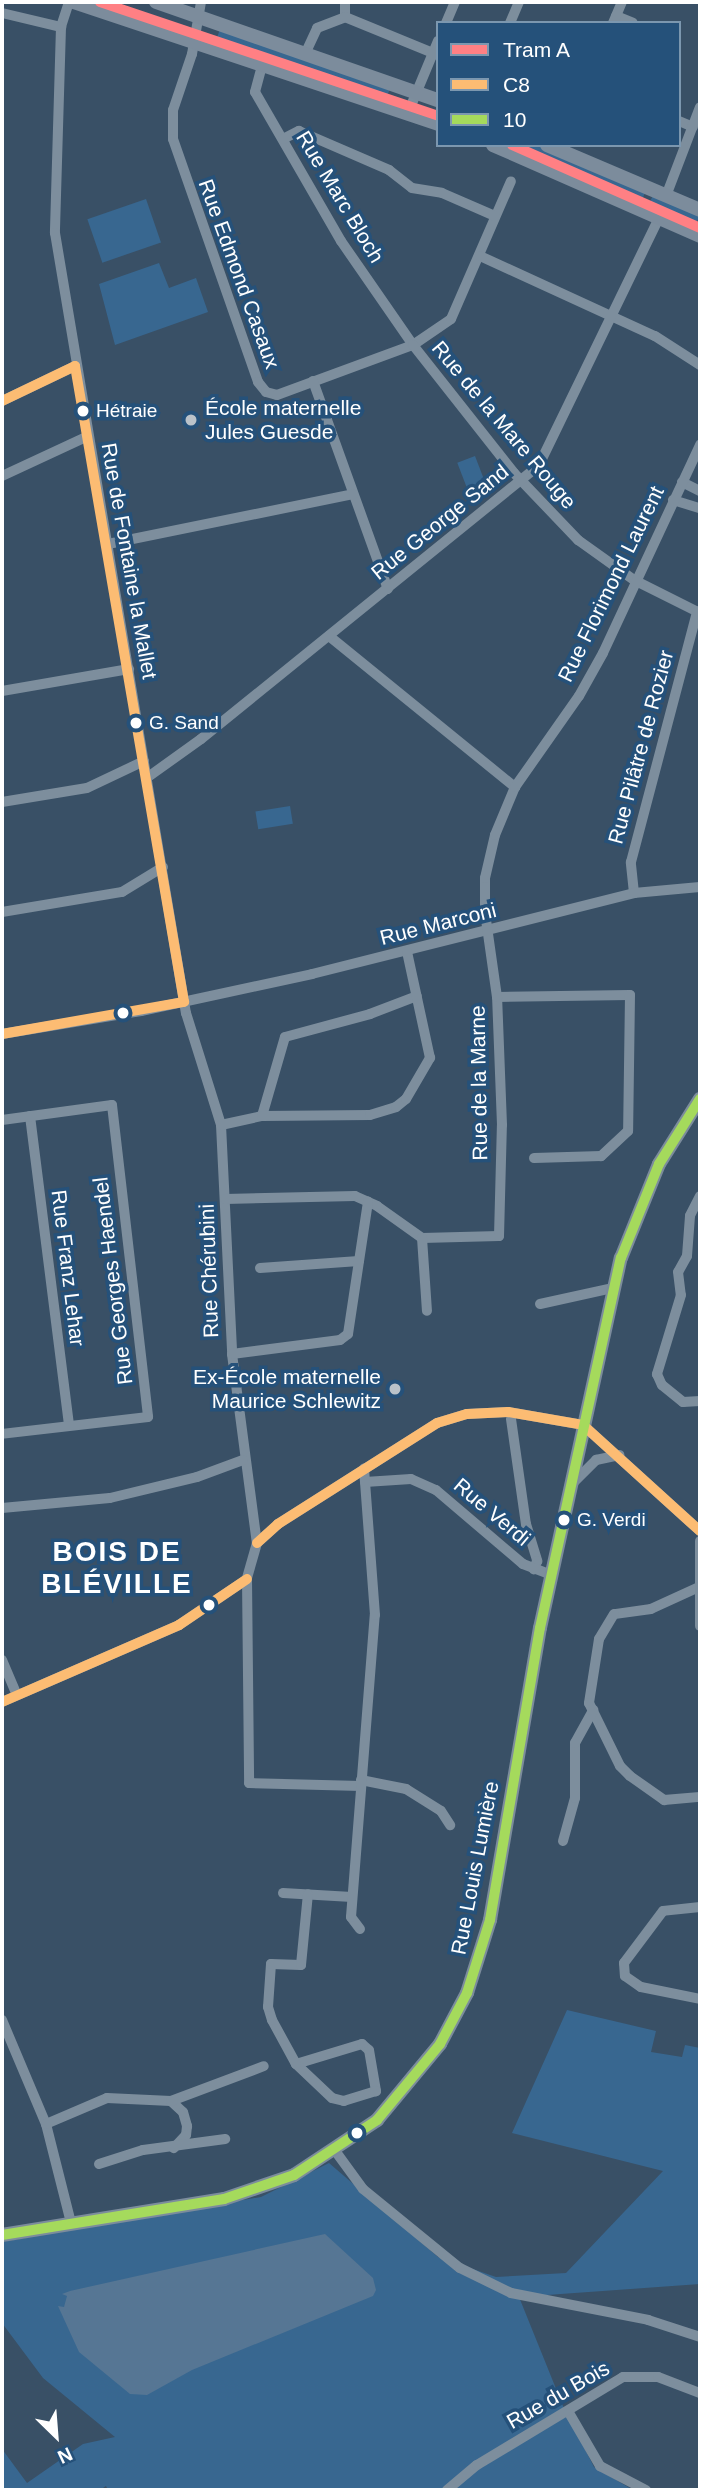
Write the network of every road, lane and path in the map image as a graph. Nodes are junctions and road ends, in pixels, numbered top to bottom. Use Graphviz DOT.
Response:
graph roads {
  1 [pos="71,2"];
  2 [pos="156,2"];
  3 [pos="345,2"];
  4 [pos="456,2"];
  5 [pos="519,2"];
  6 [pos="622,2"];
  7 [pos="200,9"];
  8 [pos="2,13"];
  9 [pos="345,17"];
  10 [pos="615,19"];
  11 [pos="447,21"];
  12 [pos="511,21"];
  13 [pos="61,27"];
  14 [pos="194,41"];
  15 [pos="306,52"];
  16 [pos="435,54"];
  17 [pos="263,62"];
  18 [pos="417,92"];
  19 [pos="436,99"];
  20 [pos="700,107"];
  21 [pos="408,113"];
  22 [pos="681,122"];
  23 [pos="436,123"];
  24 [pos="693,127"];
  25 [pos="283,139"];
  26 [pos="499,147"];
  27 [pos="552,147"];
  28 [pos="511,181"];
  29 [pos="666,196"];
  30 [pos="700,210"];
  31 [pos="495,216"];
  32 [pos="659,218"];
  33 [pos="700,236"];
  34 [pos="480,256"];
  35 [pos="613,317"];
  36 [pos="413,345"];
  37 [pos="700,365"];
  38 [pos="75,366"];
  39 [pos="313,381"];
  40 [pos="2,401"];
  41 [pos="88,436"];
  42 [pos="700,445"];
  43 [pos="2,476"];
  44 [pos="682,482"];
  45 [pos="522,483"];
  46 [pos="700,491"];
  47 [pos="353,494"];
  48 [pos="673,500"];
  49 [pos="700,508"];
  50 [pos="108,544"];
  51 [pos="634,580"];
  52 [pos="388,589"];
  53 [pos="699,613"];
  54 [pos="329,636"];
  55 [pos="129,669"];
  56 [pos="2,691"];
  57 [pos="144,761"];
  58 [pos="148,777"];
  59 [pos="514,787"];
  60 [pos="2,803"];
  61 [pos="163,867"];
  62 [pos="700,887"];
  63 [pos="634,893"];
  64 [pos="2,912"];
  65 [pos="489,931"];
  66 [pos="407,952"];
  67 [pos="417,996"];
  68 [pos="497,997"];
  69 [pos="184,1002"];
  70 [pos="2,1034"];
  71 [pos="700,1099"];
  72 [pos="30,1116"];
  73 [pos="262,1116"];
  74 [pos="2,1120"];
  75 [pos="221,1125"];
  76 [pos="534,1158"];
  77 [pos="700,1196"];
  78 [pos="225,1199"];
  79 [pos="368,1201"];
  80 [pos="422,1238"];
  81 [pos="359,1261"];
  82 [pos="260,1268"];
  83 [pos="613,1288"];
  84 [pos="540,1304"];
  85 [pos="427,1311"];
  86 [pos="232,1354"];
  87 [pos="700,1401"];
  88 [pos="512,1419"];
  89 [pos="69,1425"];
  90 [pos="583,1425"];
  91 [pos="2,1434"];
  92 [pos="619,1455"];
  93 [pos="243,1460"];
  94 [pos="364,1468"];
  95 [pos="365,1482"];
  96 [pos="568,1494"];
  97 [pos="2,1508"];
  98 [pos="700,1531"];
  99 [pos="700,1541"];
  100 [pos="257,1544"];
  101 [pos="534,1569"];
  102 [pos="552,1575"];
  103 [pos="247,1579"];
  104 [pos="699,1587"];
  105 [pos="700,1626"];
  106 [pos="2,1660"];
  107 [pos="17,1696"];
  108 [pos="2,1702"];
  109 [pos="593,1710"];
  110 [pos="361,1783"];
  111 [pos="700,1797"];
  112 [pos="450,1825"];
  113 [pos="563,1841"];
  114 [pos="283,1893"];
  115 [pos="308,1894"];
  116 [pos="352,1897"];
  117 [pos="700,1907"];
  118 [pos="360,1929"];
  119 [pos="700,1998"];
  120 [pos="2,2020"];
  121 [pos="296,2064"];
  122 [pos="264,2066"];
  123 [pos="171,2101"];
  124 [pos="46,2124"];
  125 [pos="225,2139"];
  126 [pos="174,2148"];
  127 [pos="336,2152"];
  128 [pos="99,2164"];
  129 [pos="71,2223"];
  130 [pos="2,2235"];
  131 [pos="700,2337"];
  132 [pos="700,2393"];
  133 [pos="568,2411"];
  134 [pos="447,2490"];
  135 [pos="646,2490"];
  1 -- 13 [label="street, Rue de Fontaine la Mallet"];
  1 -- 14 [label="main road"];
  2 -- 7 [label="main road"];
  3 -- 9 [label="street"];
  4 -- 11 [label="street"];
  5 -- 12 [label="street"];
  6 -- 10 [label="street"];
  7 -- 14 [label="street, Rue Edmond Casaux"];
  7 -- 15 [label="main road"];
  8 -- 13 [label="street"];
  9 -- 15 [label="street"];
  9 -- 16 [label="street"];
  13 -- 38 [label="street, Rue de Fontaine la Mallet"];
  14 -- 17 [label="main road"];
  14 -- 39 [label="street, Rue Edmond Casaux"];
  15 -- 18 [label="main road"];
  16 -- 18 [label="street"];
  17 -- 21 [label="main road"];
  17 -- 25 [label="street, Rue Marc Bloch"];
  18 -- 19 [label="main road"];
  18 -- 21 [label="street"];
  20 -- 24 [label="street"];
  21 -- 23 [label="main road"];
  22 -- 24 [label="street"];
  24 -- 29 [label="street"];
  25 -- 31 [label="street"];
  25 -- 36 [label="street, Rue Marc Bloch"];
  26 -- 32 [label="main road"];
  27 -- 29 [label="main road"];
  28 -- 31 [label="street, Rue Edmond Casaux"];
  29 -- 30 [label="main road"];
  31 -- 34 [label="street, Rue Edmond Casaux"];
  32 -- 33 [label="main road"];
  32 -- 35 [label="street, Rue George Sand"];
  34 -- 35 [label="street"];
  34 -- 36 [label="street, Rue Edmond Casaux"];
  35 -- 37 [label="street"];
  35 -- 45 [label="street, Rue George Sand"];
  36 -- 39 [label="street, Rue Edmond Casaux"];
  36 -- 45 [label="street, Rue de la Mare Rouge"];
  38 -- 40 [label="street"];
  38 -- 41 [label="street, Rue de Fontaine la Mallet"];
  39 -- 47 [label="street"];
  41 -- 43 [label="street"];
  41 -- 50 [label="street, Rue de Fontaine la Mallet"];
  42 -- 44 [label="street, Rue Florimond Laurent"];
  44 -- 46 [label="street"];
  44 -- 48 [label="street, Rue Florimond Laurent"];
  45 -- 51 [label="street, Rue de la Mare Rouge"];
  45 -- 52 [label="street, Rue George Sand"];
  47 -- 50 [label="street"];
  47 -- 52 [label="street"];
  48 -- 49 [label="street"];
  48 -- 51 [label="street, Rue Florimond Laurent"];
  50 -- 55 [label="street, Rue de Fontaine la Mallet"];
  51 -- 53 [label="street, Rue de la Mare Rouge"];
  51 -- 59 [label="street, Rue Florimond Laurent"];
  52 -- 54 [label="street, Rue George Sand"];
  53 -- 63 [label="street, Rue Pilâtre de Rozier"];
  54 -- 58 [label="street, Rue George Sand"];
  54 -- 59 [label="street"];
  55 -- 56 [label="street"];
  55 -- 57 [label="street, Rue de Fontaine la Mallet"];
  57 -- 58 [label="street, Rue de Fontaine la Mallet"];
  57 -- 60 [label="street"];
  58 -- 61 [label="street, Rue de Fontaine la Mallet"];
  59 -- 65 [label="street, Rue Florimond Laurent"];
  61 -- 64 [label="street"];
  61 -- 69 [label="street, Rue de Fontaine la Mallet"];
  62 -- 63 [label="street, Rue Marconi"];
  63 -- 65 [label="street, Rue Marconi"];
  65 -- 66 [label="street, Rue Marconi"];
  65 -- 68 [label="street, Rue de la Marne"];
  66 -- 67 [label="street"];
  66 -- 69 [label="street, Rue Marconi"];
  67 -- 73 [label="street"];
  67 -- 73 [label="street"];
  68 -- 76 [label="street"];
  68 -- 80 [label="street, Rue de la Marne"];
  69 -- 70 [label="street, Rue Marconi"];
  69 -- 75 [label="street, Rue Chérubini"];
  71 -- 83 [label="main road, Rue Louis Lumière"];
  72 -- 74 [label="street, Rue Georges Haendel"];
  72 -- 89 [label="street, Rue Franz Lehar"];
  72 -- 89 [label="street, Rue Georges Haendel"];
  73 -- 75 [label="street"];
  75 -- 78 [label="street, Rue Chérubini"];
  77 -- 87 [label="street"];
  78 -- 79 [label="street"];
  78 -- 86 [label="street, Rue Chérubini"];
  79 -- 80 [label="street"];
  79 -- 81 [label="street"];
  80 -- 85 [label="street"];
  81 -- 82 [label="street"];
  81 -- 86 [label="street"];
  83 -- 84 [label="street"];
  83 -- 90 [label="main road, Rue Louis Lumière"];
  86 -- 93 [label="street, Rue Chérubini"];
  88 -- 101 [label="street"];
  89 -- 91 [label="street, Rue Georges Haendel"];
  90 -- 92 [label="street"];
  90 -- 94 [label="street"];
  90 -- 96 [label="main road, Rue Louis Lumière"];
  92 -- 96 [label="street"];
  92 -- 98 [label="street"];
  93 -- 97 [label="street"];
  93 -- 100 [label="street, Rue Chérubini"];
  94 -- 95 [label="street"];
  94 -- 100 [label="street"];
  95 -- 101 [label="street, Rue Verdi"];
  95 -- 110 [label="street"];
  96 -- 102 [label="main road, Rue Louis Lumière"];
  99 -- 104 [label="street"];
  100 -- 103 [label="street"];
  101 -- 102 [label="street, Rue Verdi"];
  102 -- 127 [label="main road, Rue Louis Lumière"];
  103 -- 107 [label="street"];
  103 -- 110 [label="street"];
  104 -- 105 [label="street"];
  104 -- 109 [label="street"];
  106 -- 107 [label="street"];
  107 -- 108 [label="street"];
  109 -- 111 [label="street"];
  109 -- 113 [label="street"];
  110 -- 112 [label="street"];
  110 -- 116 [label="street"];
  114 -- 115 [label="street"];
  115 -- 116 [label="street"];
  115 -- 121 [label="street"];
  116 -- 118 [label="street"];
  117 -- 119 [label="street"];
  120 -- 124 [label="street"];
  121 -- 121 [label="street"];
  122 -- 123 [label="street"];
  123 -- 124 [label="street"];
  123 -- 126 [label="street"];
  124 -- 129 [label="street"];
  125 -- 126 [label="street"];
  126 -- 128 [label="street"];
  127 -- 129 [label="main road, Rue Louis Lumière"];
  127 -- 131 [label="street"];
  129 -- 130 [label="main road, Rue Louis Lumière"];
  132 -- 133 [label="street, Rue du Bois"];
  133 -- 134 [label="street, Rue du Bois"];
  133 -- 135 [label="street"];
}
